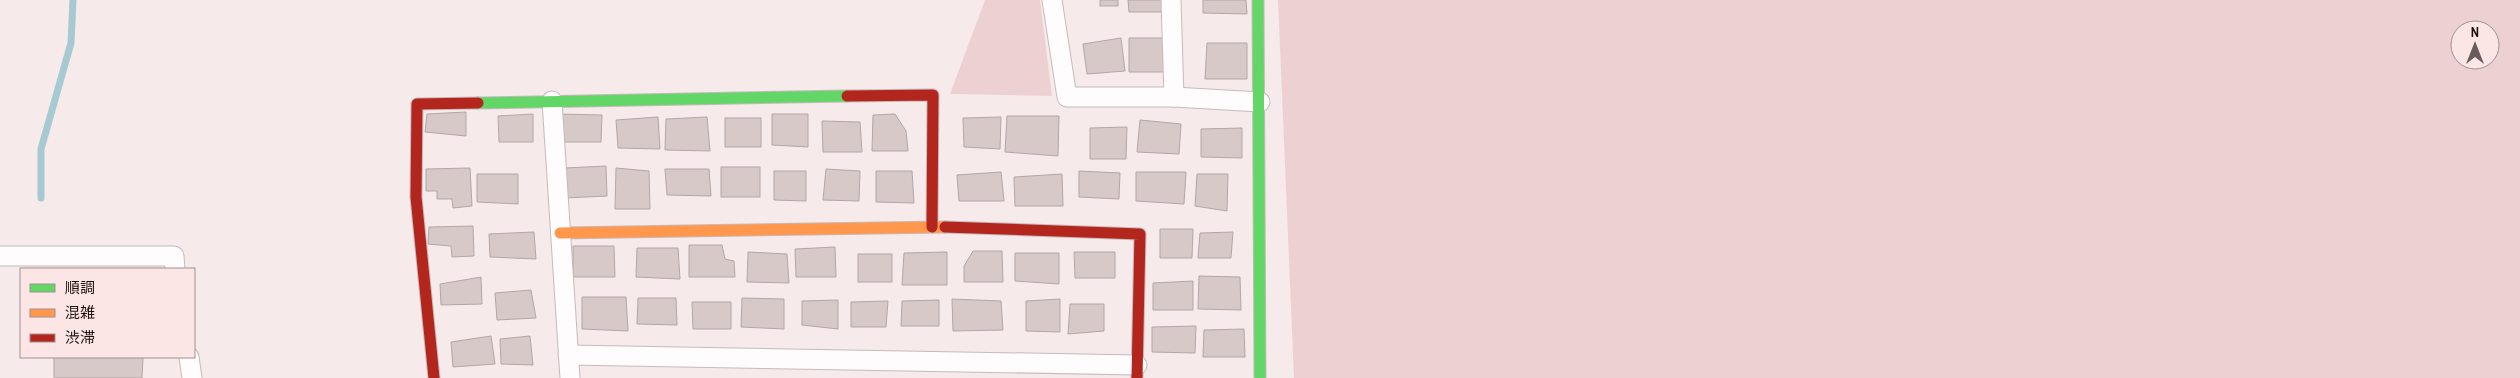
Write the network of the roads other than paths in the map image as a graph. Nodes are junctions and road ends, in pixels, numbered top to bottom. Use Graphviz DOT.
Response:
graph roads {
  1 [pos="1052,0"];
  2 [pos="1171,0"];
  3 [pos="1258,0"];
  4 [pos="1174,97"];
  5 [pos="552,101"];
  6 [pos="1260,102"];
  7 [pos="932,228"];
  8 [pos="560,233"];
  9 [pos="0,256"];
  10 [pos="176,268"];
  11 [pos="568,355"];
  12 [pos="189,358"];
  13 [pos="1137,372"];
  14 [pos="192,378"];
  15 [pos="434,378"];
  16 [pos="570,378"];
  17 [pos="1260,378"];
  1 -- 4 [label="street"];
  2 -- 4 [label="street"];
  3 -- 6 [label="street"];
  4 -- 6 [label="street"];
  5 -- 7 [label="street"];
  5 -- 8 [label="street"];
  5 -- 15 [label="street"];
  6 -- 17 [label="street"];
  7 -- 8 [label="street"];
  7 -- 13 [label="street"];
  8 -- 11 [label="street"];
  9 -- 10 [label="street"];
  11 -- 13 [label="street"];
  11 -- 16 [label="street"];
  12 -- 14 [label="street"];
}
